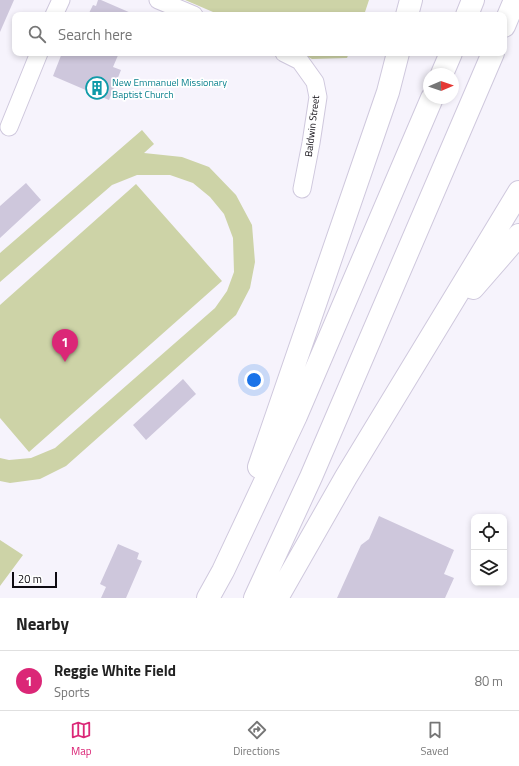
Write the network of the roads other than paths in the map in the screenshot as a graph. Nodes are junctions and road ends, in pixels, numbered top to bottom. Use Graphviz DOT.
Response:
graph roads {
  1 [pos="61,0"];
  2 [pos="158,0"];
  3 [pos="411,0"];
  4 [pos="473,0"];
  5 [pos="515,0"];
  6 [pos="55,12"];
  7 [pos="187,12"];
  8 [pos="408,12"];
  9 [pos="468,12"];
  10 [pos="507,19"];
  11 [pos="38,56"];
  12 [pos="290,56"];
  13 [pos="397,56"];
  14 [pos="450,56"];
  15 [pos="492,56"];
  16 [pos="445,68"];
  17 [pos="429,104"];
  18 [pos="9,127"];
  19 [pos="302,189"];
  20 [pos="519,192"];
  21 [pos="519,235"];
  22 [pos="431,338"];
  23 [pos="223,572"];
  24 [pos="208,598"];
  25 [pos="255,598"];
  26 [pos="277,598"];
  1 -- 6 [label="street"];
  2 -- 7 [label="street"];
  3 -- 8 [label="highway"];
  4 -- 9 [label="highway"];
  5 -- 10 [label="highway"];
  11 -- 18 [label="street"];
  12 -- 19 [label="street, Baldwin Street"];
  13 -- 23 [label="highway"];
  14 -- 16 [label="highway"];
  15 -- 25 [label="highway"];
  17 -- 23 [label="highway"];
  20 -- 22 [label="highway"];
  21 -- 22 [label="highway"];
  22 -- 26 [label="highway"];
  23 -- 24 [label="highway"];
}
